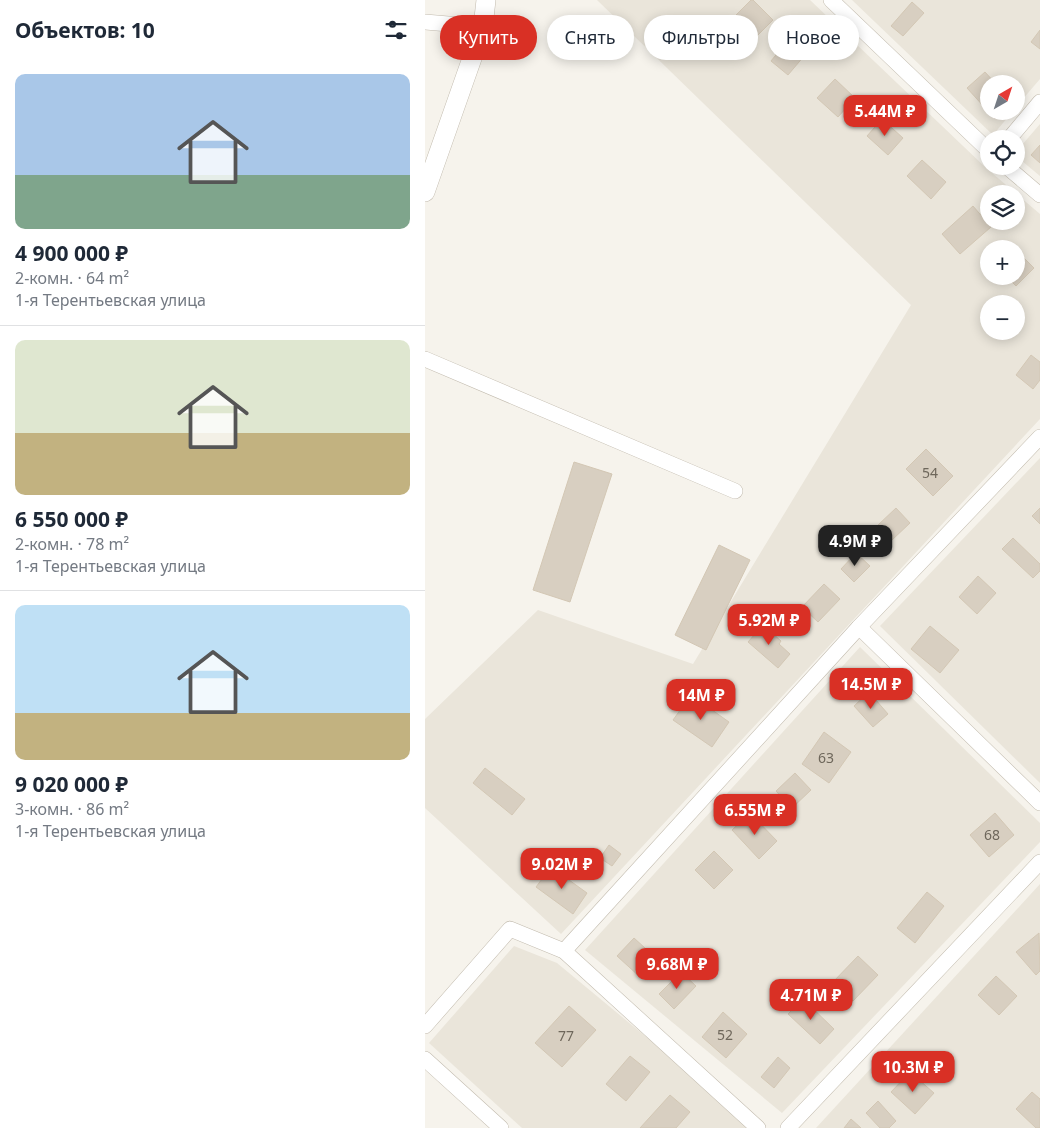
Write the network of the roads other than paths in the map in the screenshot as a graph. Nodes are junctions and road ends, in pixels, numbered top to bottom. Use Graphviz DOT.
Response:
graph roads {
  1 [pos="486,0"];
  2 [pos="831,0"];
  3 [pos="484,15"];
  4 [pos="425,22"];
  5 [pos="440,23"];
  6 [pos="471,60"];
  7 [pos="1040,102"];
  8 [pos="1017,130"];
  9 [pos="980,142"];
  10 [pos="1017,175"];
  11 [pos="425,192"];
  12 [pos="1040,195"];
  13 [pos="425,360"];
  14 [pos="1040,437"];
  15 [pos="735,491"];
  16 [pos="859,627"];
  17 [pos="1040,802"];
  18 [pos="1040,862"];
  19 [pos="564,951"];
  20 [pos="425,1026"];
  21 [pos="425,1059"];
  22 [pos="501,1128"];
  23 [pos="757,1128"];
  24 [pos="788,1128"];
  1 -- 3 [label="street"];
  2 -- 9 [label="street"];
  4 -- 5 [label="street"];
  6 -- 11 [label="street"];
  7 -- 8 [label="street"];
  10 -- 12 [label="street"];
  13 -- 15 [label="street"];
  14 -- 16 [label="street"];
  16 -- 17 [label="street"];
  16 -- 19 [label="street"];
  18 -- 24 [label="street"];
  19 -- 20 [label="street"];
  19 -- 23 [label="street"];
  21 -- 22 [label="street"];
}
